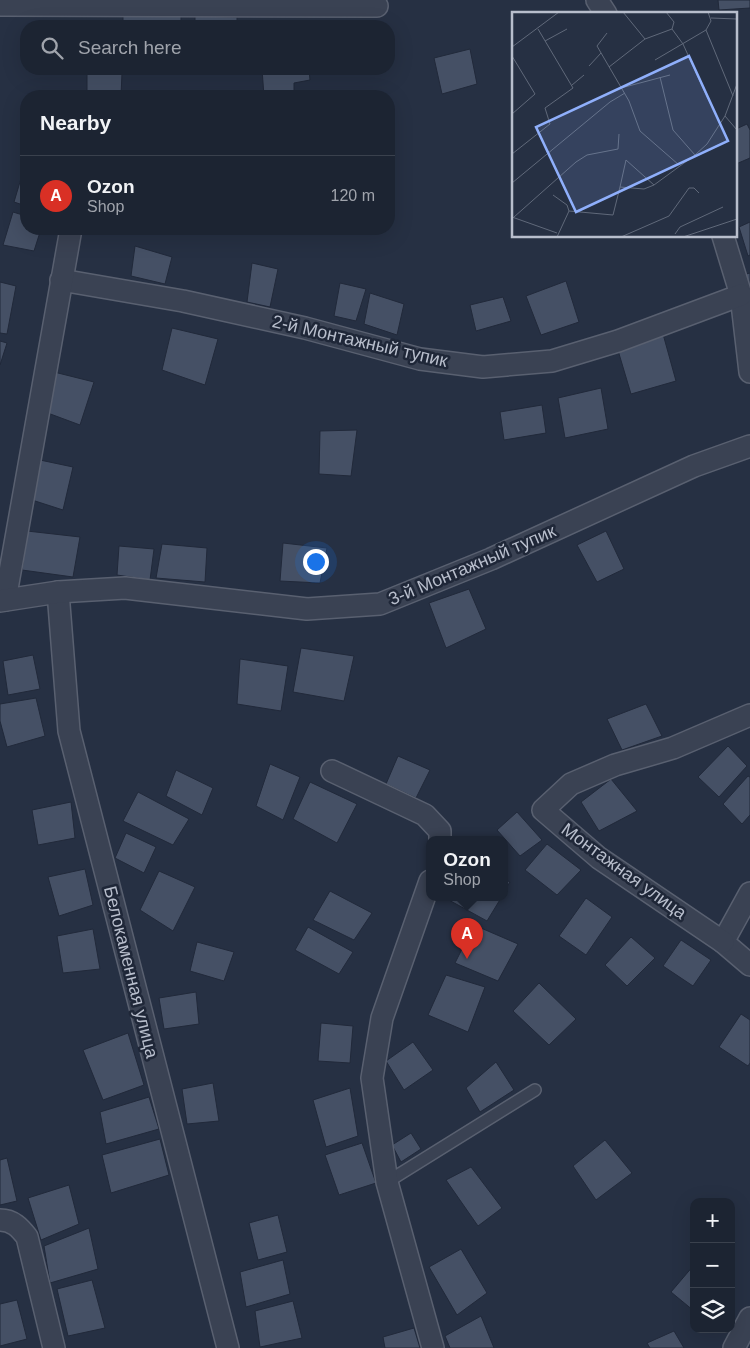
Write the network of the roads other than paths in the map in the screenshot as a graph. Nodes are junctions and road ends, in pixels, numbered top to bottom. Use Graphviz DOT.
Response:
graph roads {
  1 [pos="597,0"];
  2 [pos="0,6"];
  3 [pos="377,6"];
  4 [pos="605,12"];
  5 [pos="70,235"];
  6 [pos="724,238"];
  7 [pos="61,280"];
  8 [pos="741,295"];
  9 [pos="750,372"];
  10 [pos="750,446"];
  11 [pos="58,592"];
  12 [pos="3,601"];
  13 [pos="750,715"];
  14 [pos="332,771"];
  15 [pos="440,836"];
  16 [pos="426,892"];
  17 [pos="750,893"];
  18 [pos="723,942"];
  19 [pos="750,965"];
  20 [pos="535,1090"];
  21 [pos="387,1182"];
  22 [pos="9,1223"];
  23 [pos="750,1318"];
  24 [pos="54,1348"];
  25 [pos="228,1348"];
  26 [pos="433,1348"];
  27 [pos="734,1348"];
  1 -- 4 [label="street"];
  2 -- 3 [label="street"];
  5 -- 7 [label="street"];
  6 -- 8 [label="street"];
  7 -- 8 [label="street, 2-й Монтажный тупик"];
  7 -- 12 [label="street"];
  8 -- 9 [label="street"];
  10 -- 11 [label="street, 3-й Монтажный тупик"];
  11 -- 12 [label="street, 3-й Монтажный тупик"];
  11 -- 25 [label="street, Белокаменная улица"];
  13 -- 18 [label="street, Монтажная улица"];
  14 -- 15 [label="street"];
  16 -- 21 [label="street"];
  17 -- 18 [label="street"];
  18 -- 19 [label="street, Монтажная улица"];
  20 -- 21 [label="lane"];
  21 -- 26 [label="street"];
  22 -- 24 [label="street"];
  23 -- 27 [label="street"];
}
